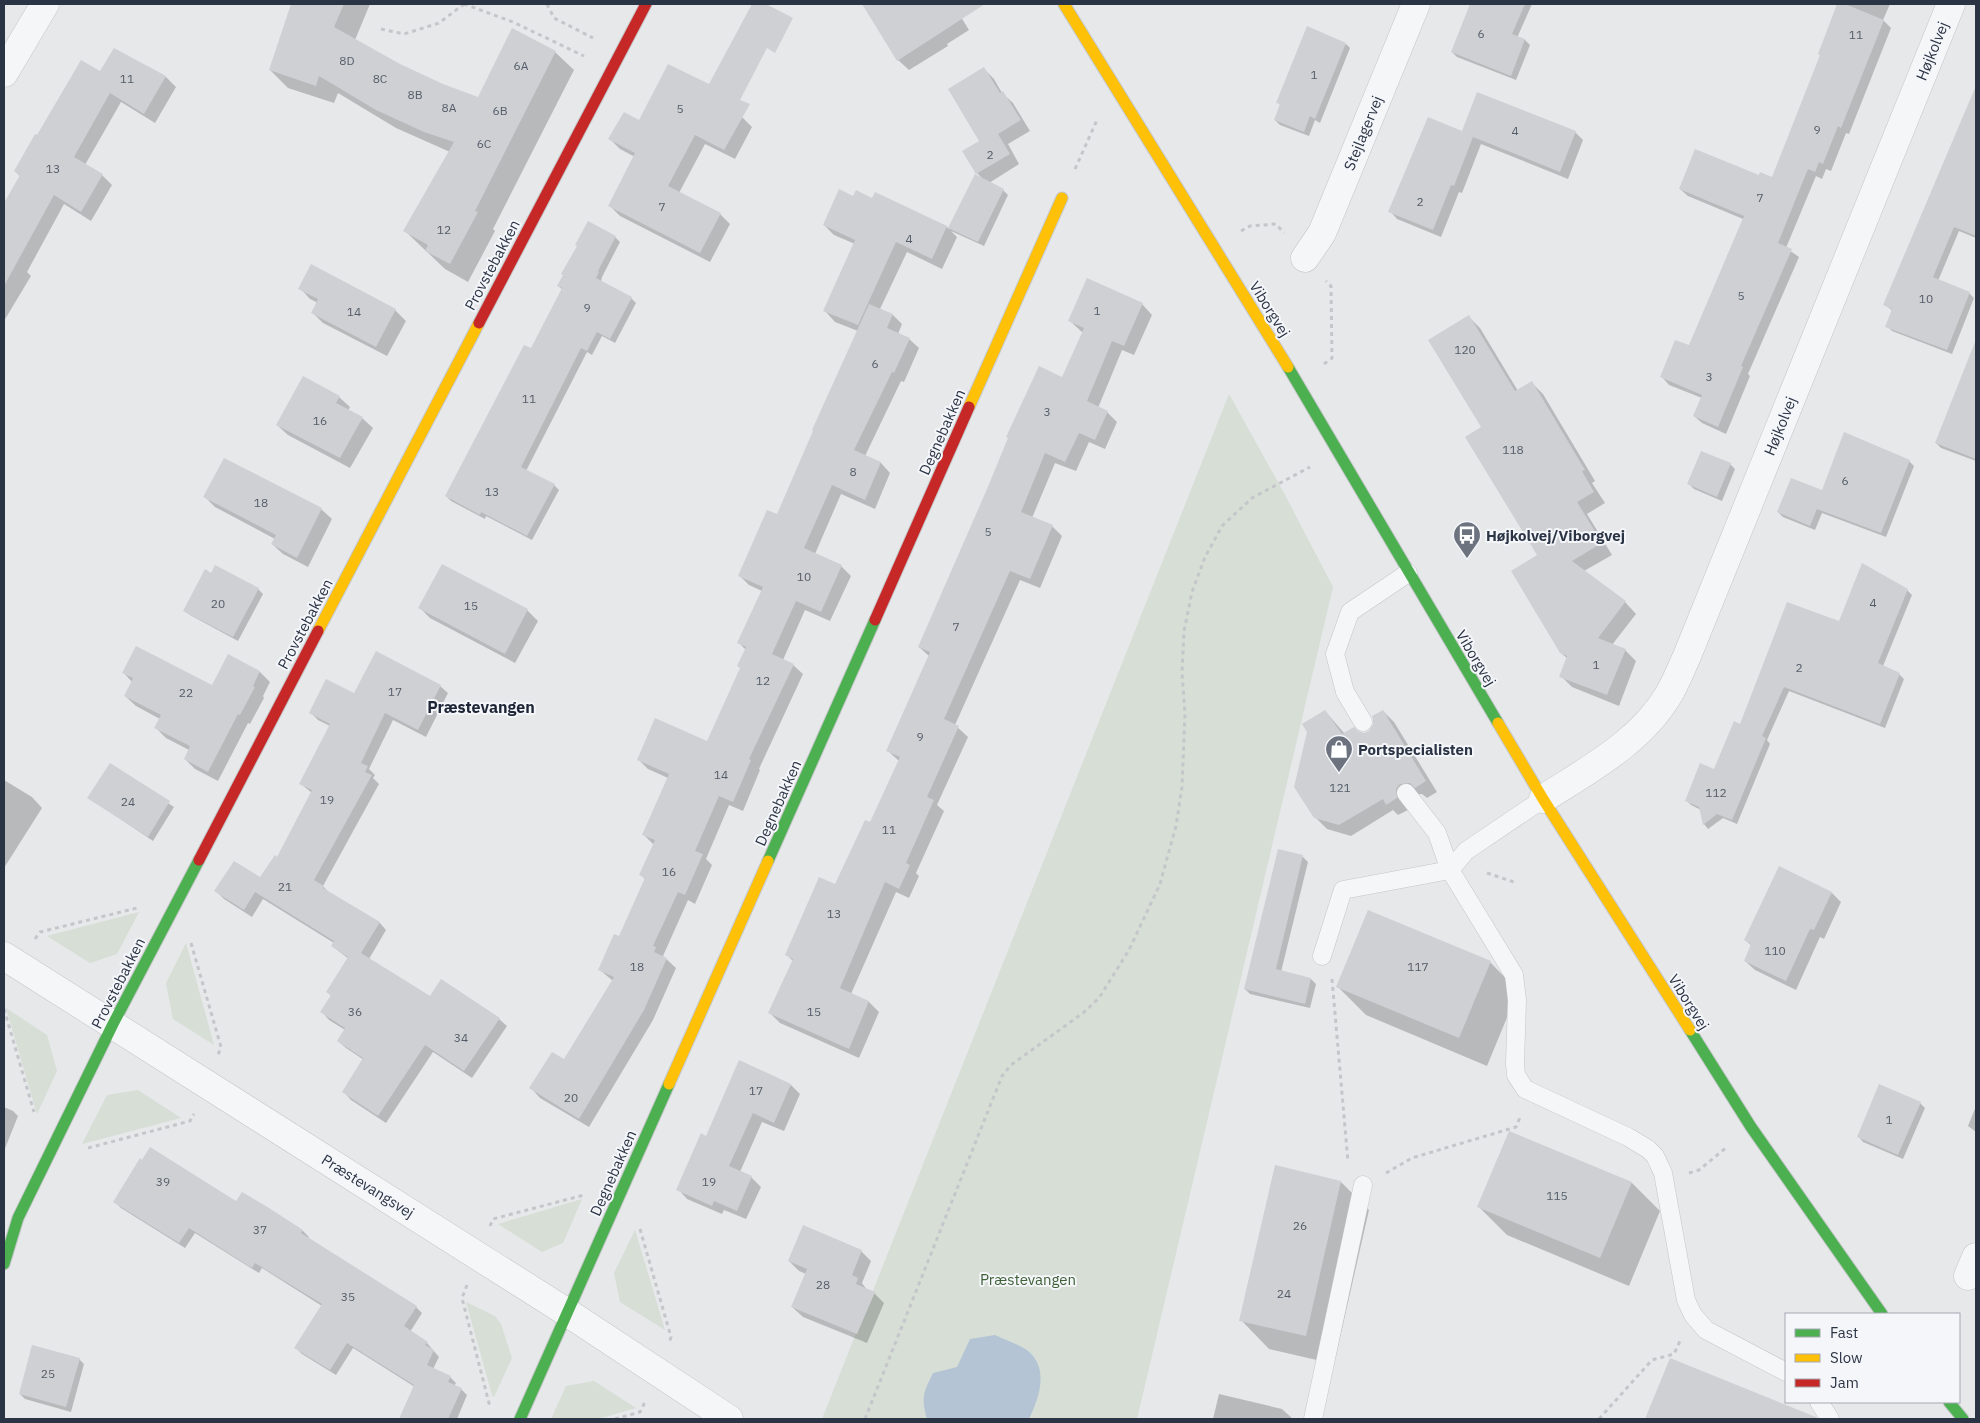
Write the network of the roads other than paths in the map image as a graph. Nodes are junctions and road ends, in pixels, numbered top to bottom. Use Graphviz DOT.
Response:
graph roads {
  1 [pos="45,4"];
  2 [pos="646,4"];
  3 [pos="1064,4"];
  4 [pos="1416,4"];
  5 [pos="1951,4"];
  6 [pos="4,72"];
  7 [pos="1062,198"];
  8 [pos="1305,258"];
  9 [pos="1408,573"];
  10 [pos="1363,722"];
  11 [pos="1406,793"];
  12 [pos="1543,799"];
  13 [pos="1450,870"];
  14 [pos="1322,956"];
  15 [pos="11,960"];
  16 [pos="113,1024"];
  17 [pos="1363,1185"];
  18 [pos="4,1264"];
  19 [pos="568,1313"];
  20 [pos="1881,1313"];
  21 [pos="1785,1371"];
  22 [pos="1820,1403"];
  23 [pos="1950,1403"];
  24 [pos="520,1419"];
  25 [pos="729,1419"];
  26 [pos="1313,1419"];
  27 [pos="1830,1419"];
  28 [pos="1963,1419"];
  1 -- 6 [label="street"];
  2 -- 16 [label="street, Provstebakken"];
  3 -- 9 [label="street, Viborgvej"];
  4 -- 8 [label="street, Stejlagervej"];
  5 -- 12 [label="street, Højkolvej"];
  7 -- 19 [label="street, Degnebakken"];
  9 -- 10 [label="lane"];
  9 -- 12 [label="street, Viborgvej"];
  11 -- 13 [label="lane"];
  12 -- 13 [label="lane"];
  12 -- 20 [label="street, Viborgvej"];
  13 -- 14 [label="lane"];
  13 -- 21 [label="lane"];
  15 -- 16 [label="street, Præstevangsvej"];
  16 -- 18 [label="street, Provstebakken"];
  16 -- 19 [label="street, Præstevangsvej"];
  17 -- 26 [label="lane"];
  19 -- 24 [label="street, Degnebakken"];
  19 -- 25 [label="street, Præstevangsvej"];
  22 -- 27 [label="lane"];
  23 -- 28 [label="street"];
}
